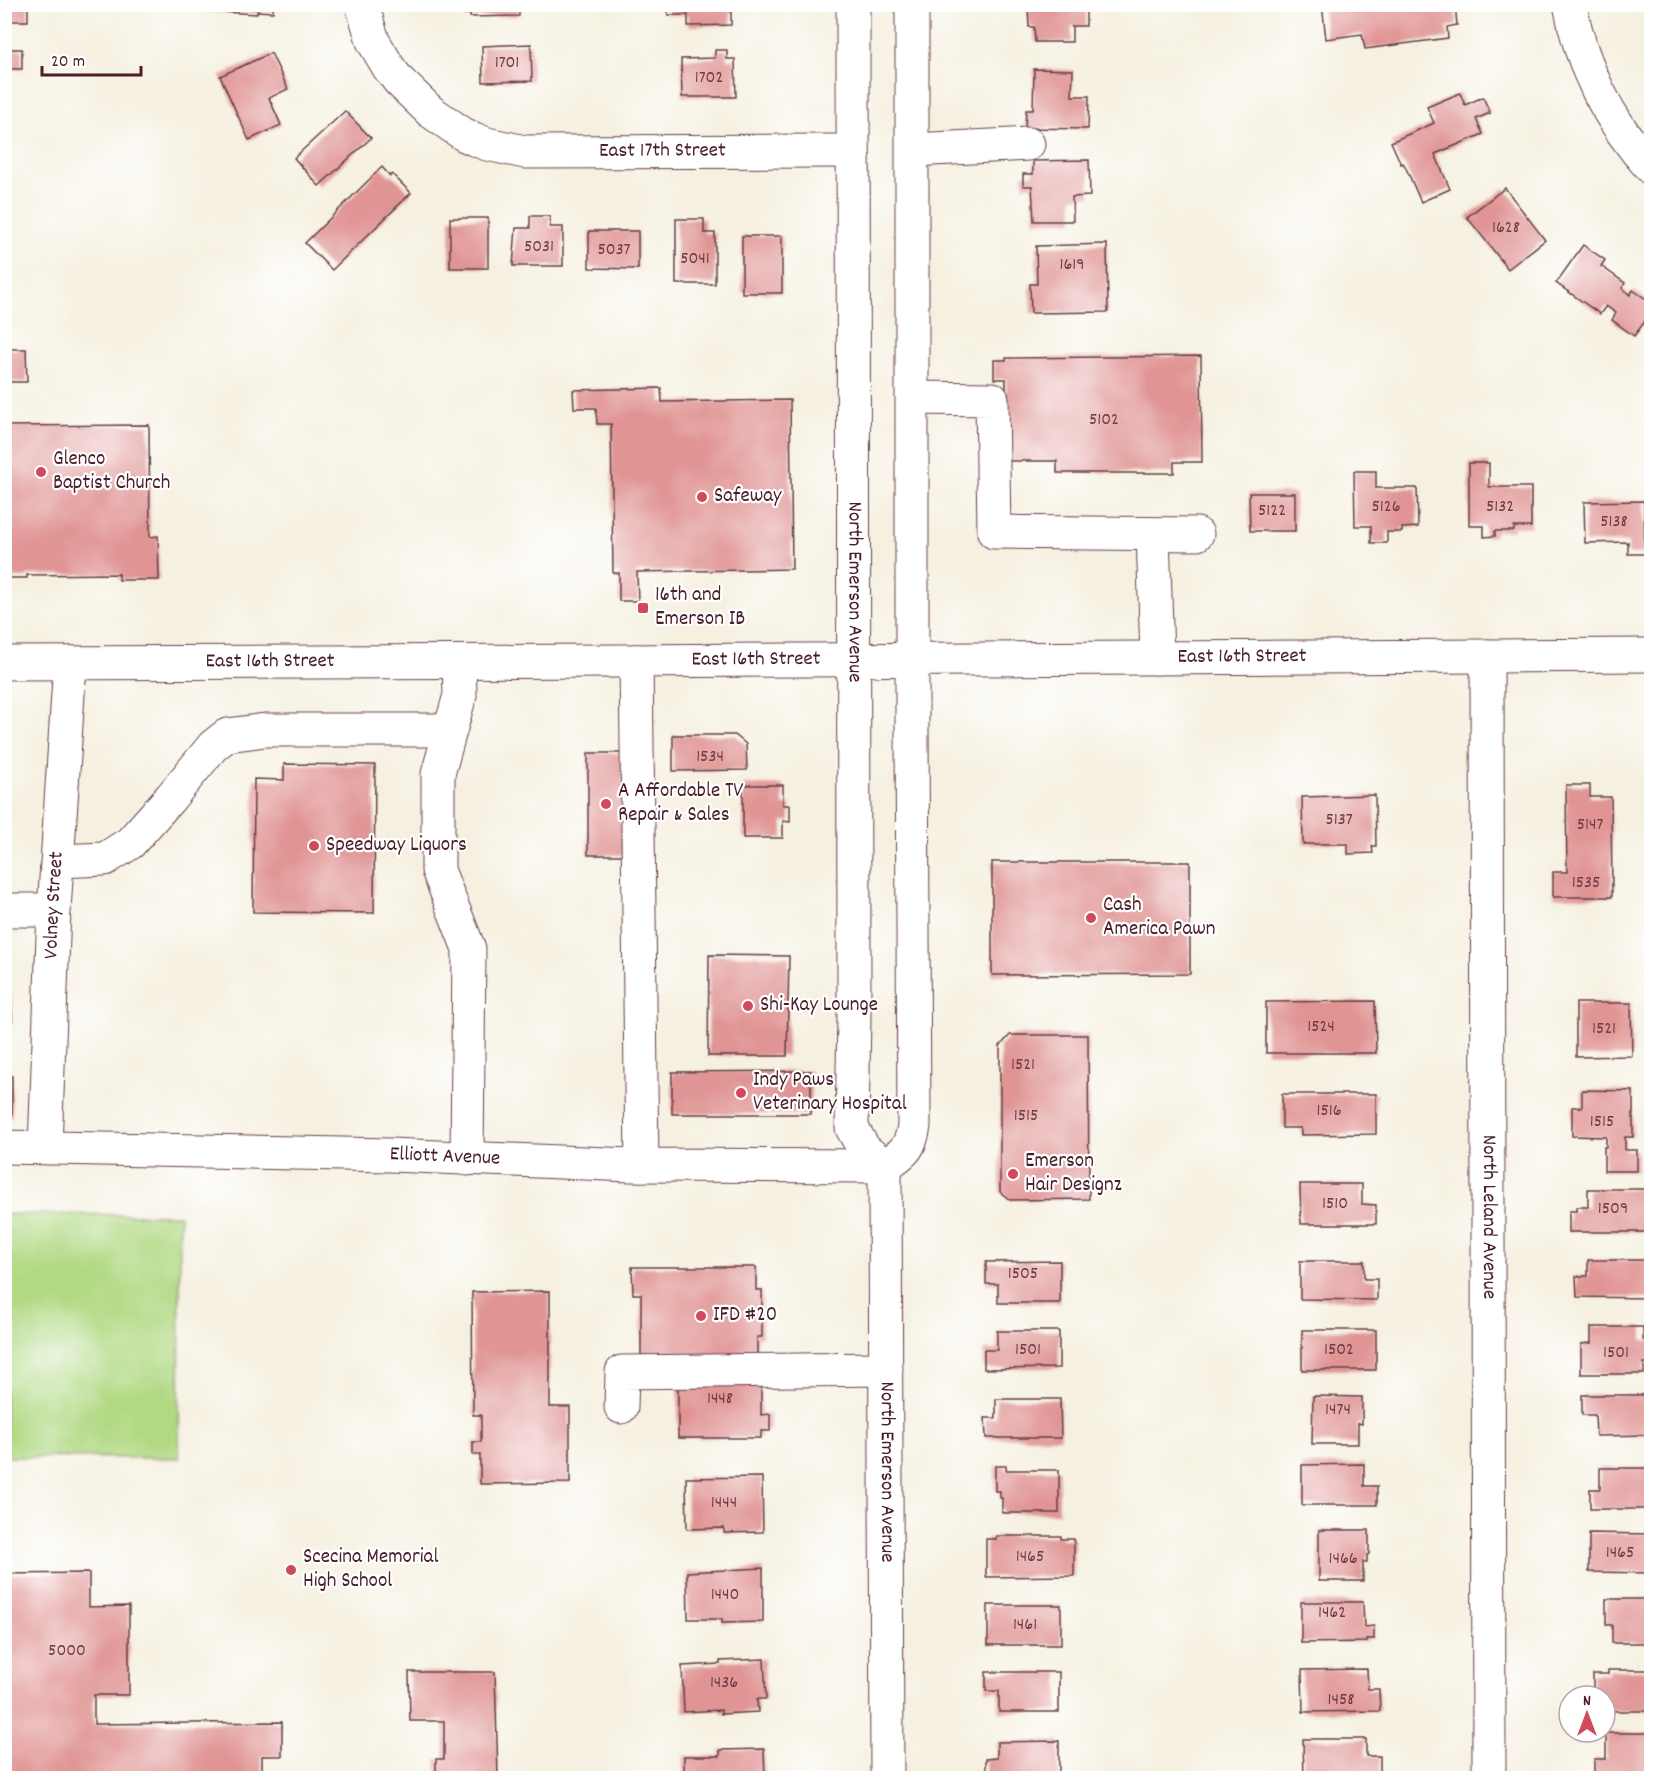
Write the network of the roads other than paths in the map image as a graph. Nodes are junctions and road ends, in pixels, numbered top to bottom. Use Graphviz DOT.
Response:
graph roads {
  1 [pos="362,4"];
  2 [pos="853,4"];
  3 [pos="912,4"];
  4 [pos="1570,4"];
  5 [pos="1028,144"];
  6 [pos="913,150"];
  7 [pos="853,151"];
  8 [pos="1652,169"];
  9 [pos="913,398"];
  10 [pos="1153,534"];
  11 [pos="1197,534"];
  12 [pos="1652,655"];
  13 [pos="1487,656"];
  14 [pos="1157,658"];
  15 [pos="853,660"];
  16 [pos="912,660"];
  17 [pos="636,661"];
  18 [pos="459,662"];
  19 [pos="4,663"];
  20 [pos="70,663"];
  21 [pos="450,730"];
  22 [pos="58,861"];
  23 [pos="4,910"];
  24 [pos="54,910"];
  25 [pos="4,1147"];
  26 [pos="45,1147"];
  27 [pos="467,1159"];
  28 [pos="642,1165"];
  29 [pos="885,1166"];
  30 [pos="886,1369"];
  31 [pos="621,1407"];
  32 [pos="887,1779"];
  33 [pos="1489,1779"];
  1 -- 7 [label="main road, East 17th Street"];
  2 -- 7 [label="main road, North Emerson Avenue"];
  3 -- 6 [label="main road"];
  4 -- 8 [label="main road"];
  5 -- 6 [label="main road"];
  6 -- 9 [label="main road"];
  7 -- 15 [label="main road, North Emerson Avenue"];
  9 -- 10 [label="main road"];
  9 -- 16 [label="main road"];
  10 -- 11 [label="main road"];
  10 -- 14 [label="main road"];
  12 -- 13 [label="main road, East 16th Street"];
  13 -- 14 [label="main road, East 16th Street"];
  13 -- 33 [label="main road, North Leland Avenue"];
  14 -- 16 [label="main road, East 16th Street"];
  15 -- 16 [label="main road, East 16th Street"];
  15 -- 17 [label="main road, East 16th Street"];
  15 -- 29 [label="main road, North Emerson Avenue"];
  16 -- 29 [label="main road"];
  17 -- 18 [label="main road, East 16th Street"];
  17 -- 28 [label="main road"];
  18 -- 20 [label="main road, East 16th Street"];
  18 -- 21 [label="main road"];
  19 -- 20 [label="main road, East 16th Street"];
  20 -- 22 [label="main road, Volney Street"];
  21 -- 22 [label="main road"];
  21 -- 27 [label="main road"];
  22 -- 24 [label="main road, Volney Street"];
  23 -- 24 [label="main road"];
  24 -- 26 [label="main road, Volney Street"];
  25 -- 26 [label="main road, Elliott Avenue"];
  26 -- 27 [label="main road, Elliott Avenue"];
  27 -- 28 [label="main road, Elliott Avenue"];
  28 -- 29 [label="main road, Elliott Avenue"];
  29 -- 30 [label="main road, North Emerson Avenue"];
  30 -- 31 [label="main road"];
  30 -- 32 [label="main road, North Emerson Avenue"];
}
